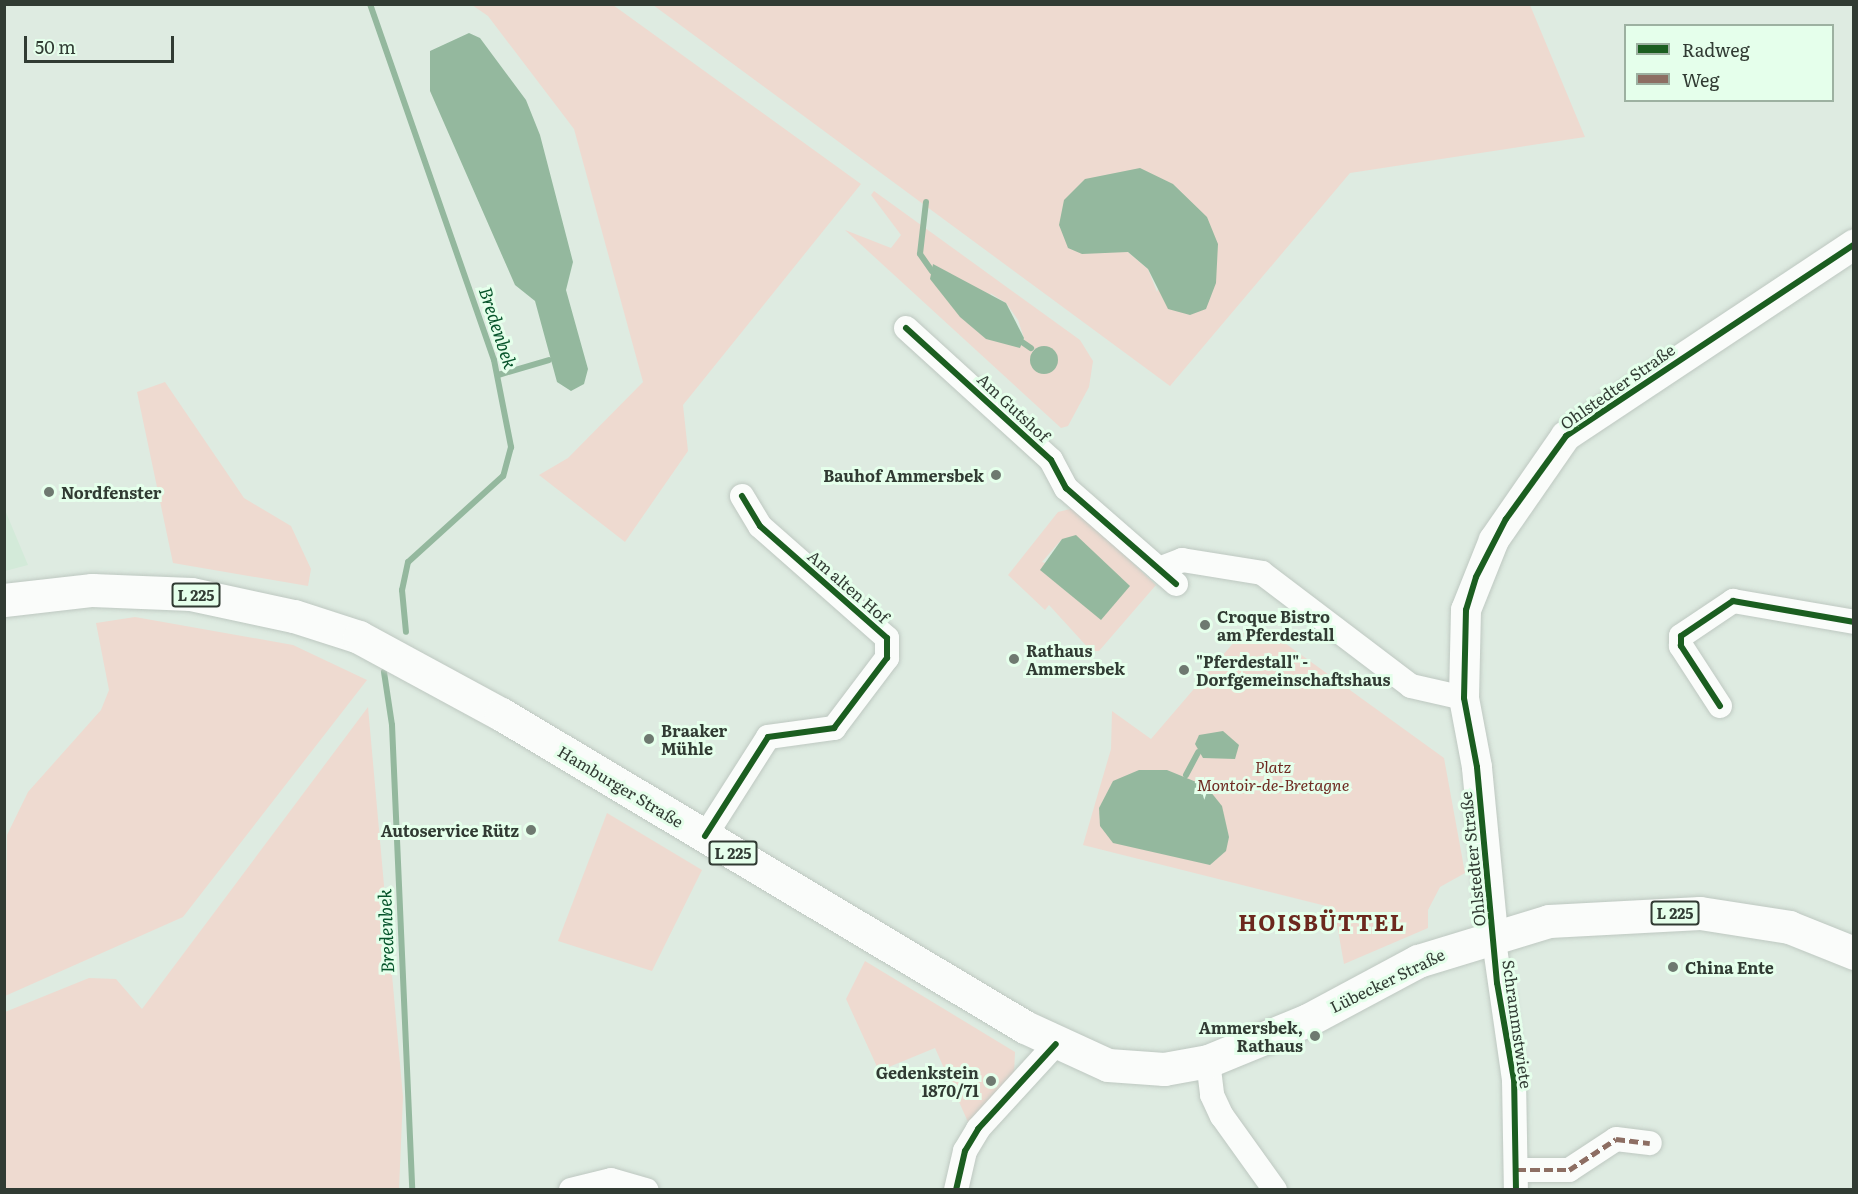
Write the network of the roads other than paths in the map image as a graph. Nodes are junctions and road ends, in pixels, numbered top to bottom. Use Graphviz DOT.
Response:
graph roads {
  1 [pos="1854,245"];
  2 [pos="906,328"];
  3 [pos="742,496"];
  4 [pos="4,600"];
  5 [pos="1854,622"];
  6 [pos="1464,698"];
  7 [pos="1720,706"];
  8 [pos="705,836"];
  9 [pos="1493,934"];
  10 [pos="1854,953"];
  11 [pos="1056,1044"];
  12 [pos="1208,1061"];
  13 [pos="1650,1143"];
  14 [pos="1516,1180"];
  15 [pos="571,1190"];
  16 [pos="647,1190"];
  17 [pos="956,1190"];
  18 [pos="1275,1190"];
  1 -- 6 [label="street, Ohlstedter Straße"];
  2 -- 6 [label="street, Am Gutshof"];
  3 -- 8 [label="street, Am alten Hof"];
  4 -- 8 [label="main road, Hamburger Straße / L 225"];
  5 -- 7 [label="street"];
  6 -- 9 [label="street, Ohlstedter Straße"];
  8 -- 11 [label="main road, Hamburger Straße / L 225"];
  9 -- 10 [label="main road, Lübecker Straße / L 225"];
  9 -- 12 [label="main road, Lübecker Straße / L 225"];
  9 -- 14 [label="street, Schrammstwiete"];
  11 -- 12 [label="main road, Hamburger Straße / L 225"];
  11 -- 17 [label="street"];
  12 -- 18 [label="street"];
  13 -- 14 [label="street, Schrammstwiete"];
  15 -- 16 [label="street"];
}
